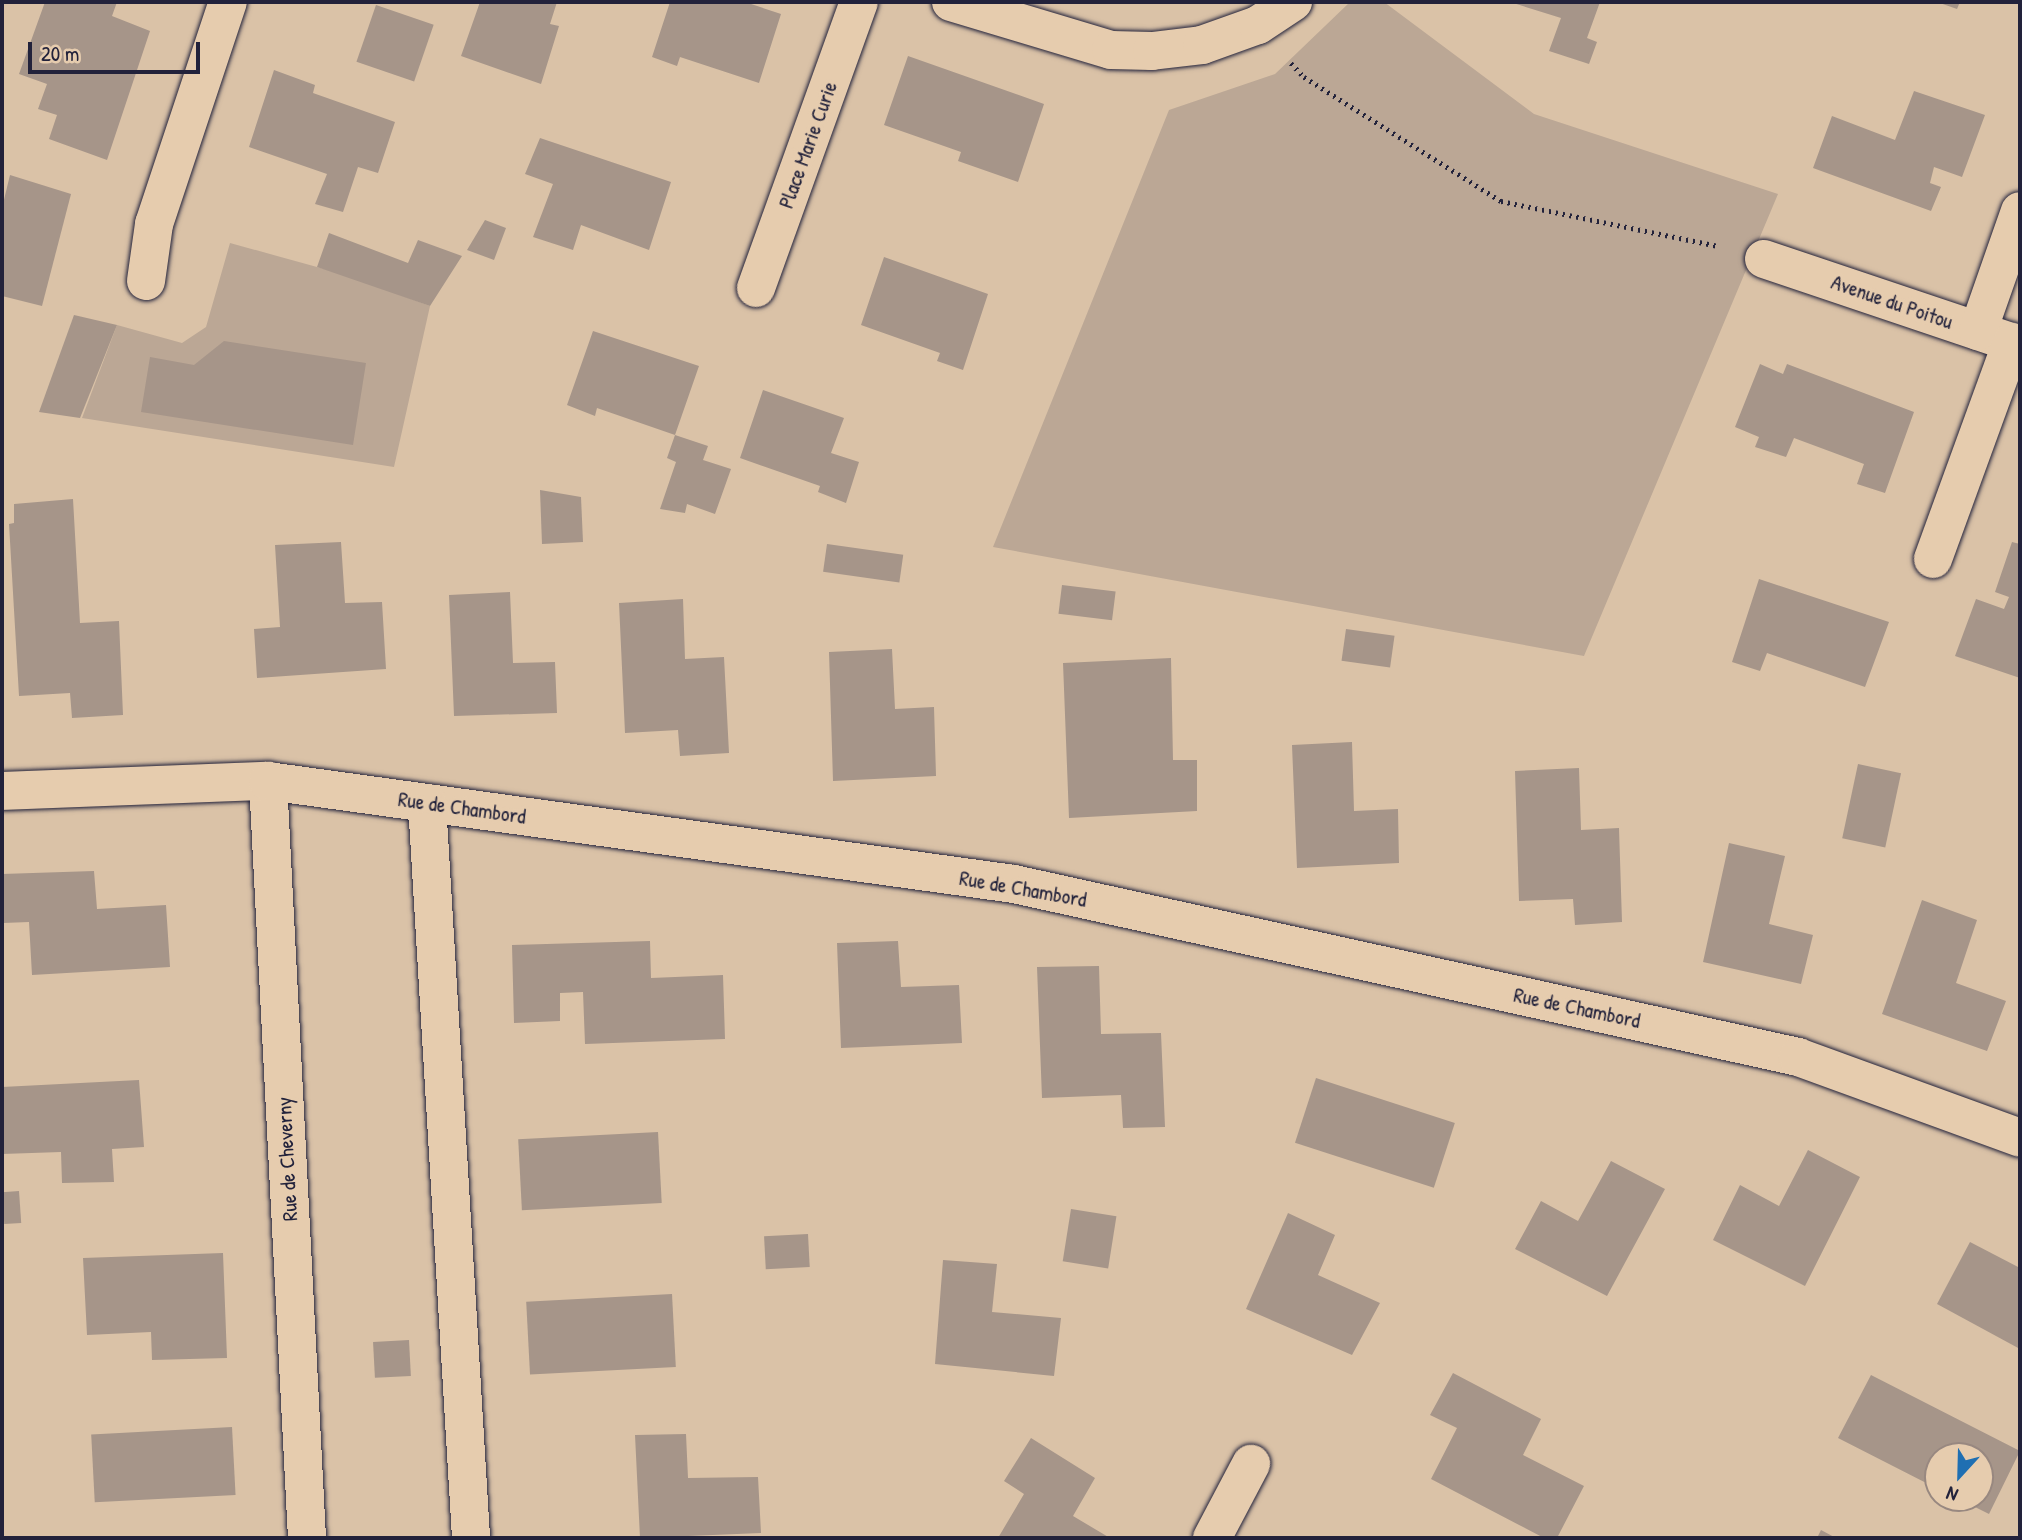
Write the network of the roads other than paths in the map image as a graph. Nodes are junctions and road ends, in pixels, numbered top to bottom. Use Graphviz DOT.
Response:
graph roads {
  1 [pos="228,2"];
  2 [pos="859,2"];
  3 [pos="951,2"];
  4 [pos="1293,2"];
  5 [pos="2020,211"];
  6 [pos="1764,259"];
  7 [pos="146,281"];
  8 [pos="756,288"];
  9 [pos="2004,339"];
  10 [pos="1933,559"];
  11 [pos="268,781"];
  12 [pos="2,791"];
  13 [pos="427,803"];
  14 [pos="2020,1138"];
  15 [pos="1251,1464"];
  16 [pos="307,1538"];
  17 [pos="471,1538"];
  18 [pos="1212,1538"];
  1 -- 7 [label="street"];
  2 -- 8 [label="street, Place Marie Curie"];
  3 -- 4 [label="street"];
  5 -- 9 [label="street"];
  6 -- 9 [label="street, Avenue du Poitou"];
  9 -- 10 [label="street"];
  11 -- 12 [label="street, Rue de Chambord"];
  11 -- 13 [label="street, Rue de Chambord"];
  11 -- 16 [label="street, Rue de Cheverny"];
  13 -- 14 [label="street, Rue de Chambord"];
  13 -- 17 [label="street"];
  15 -- 18 [label="street"];
}
